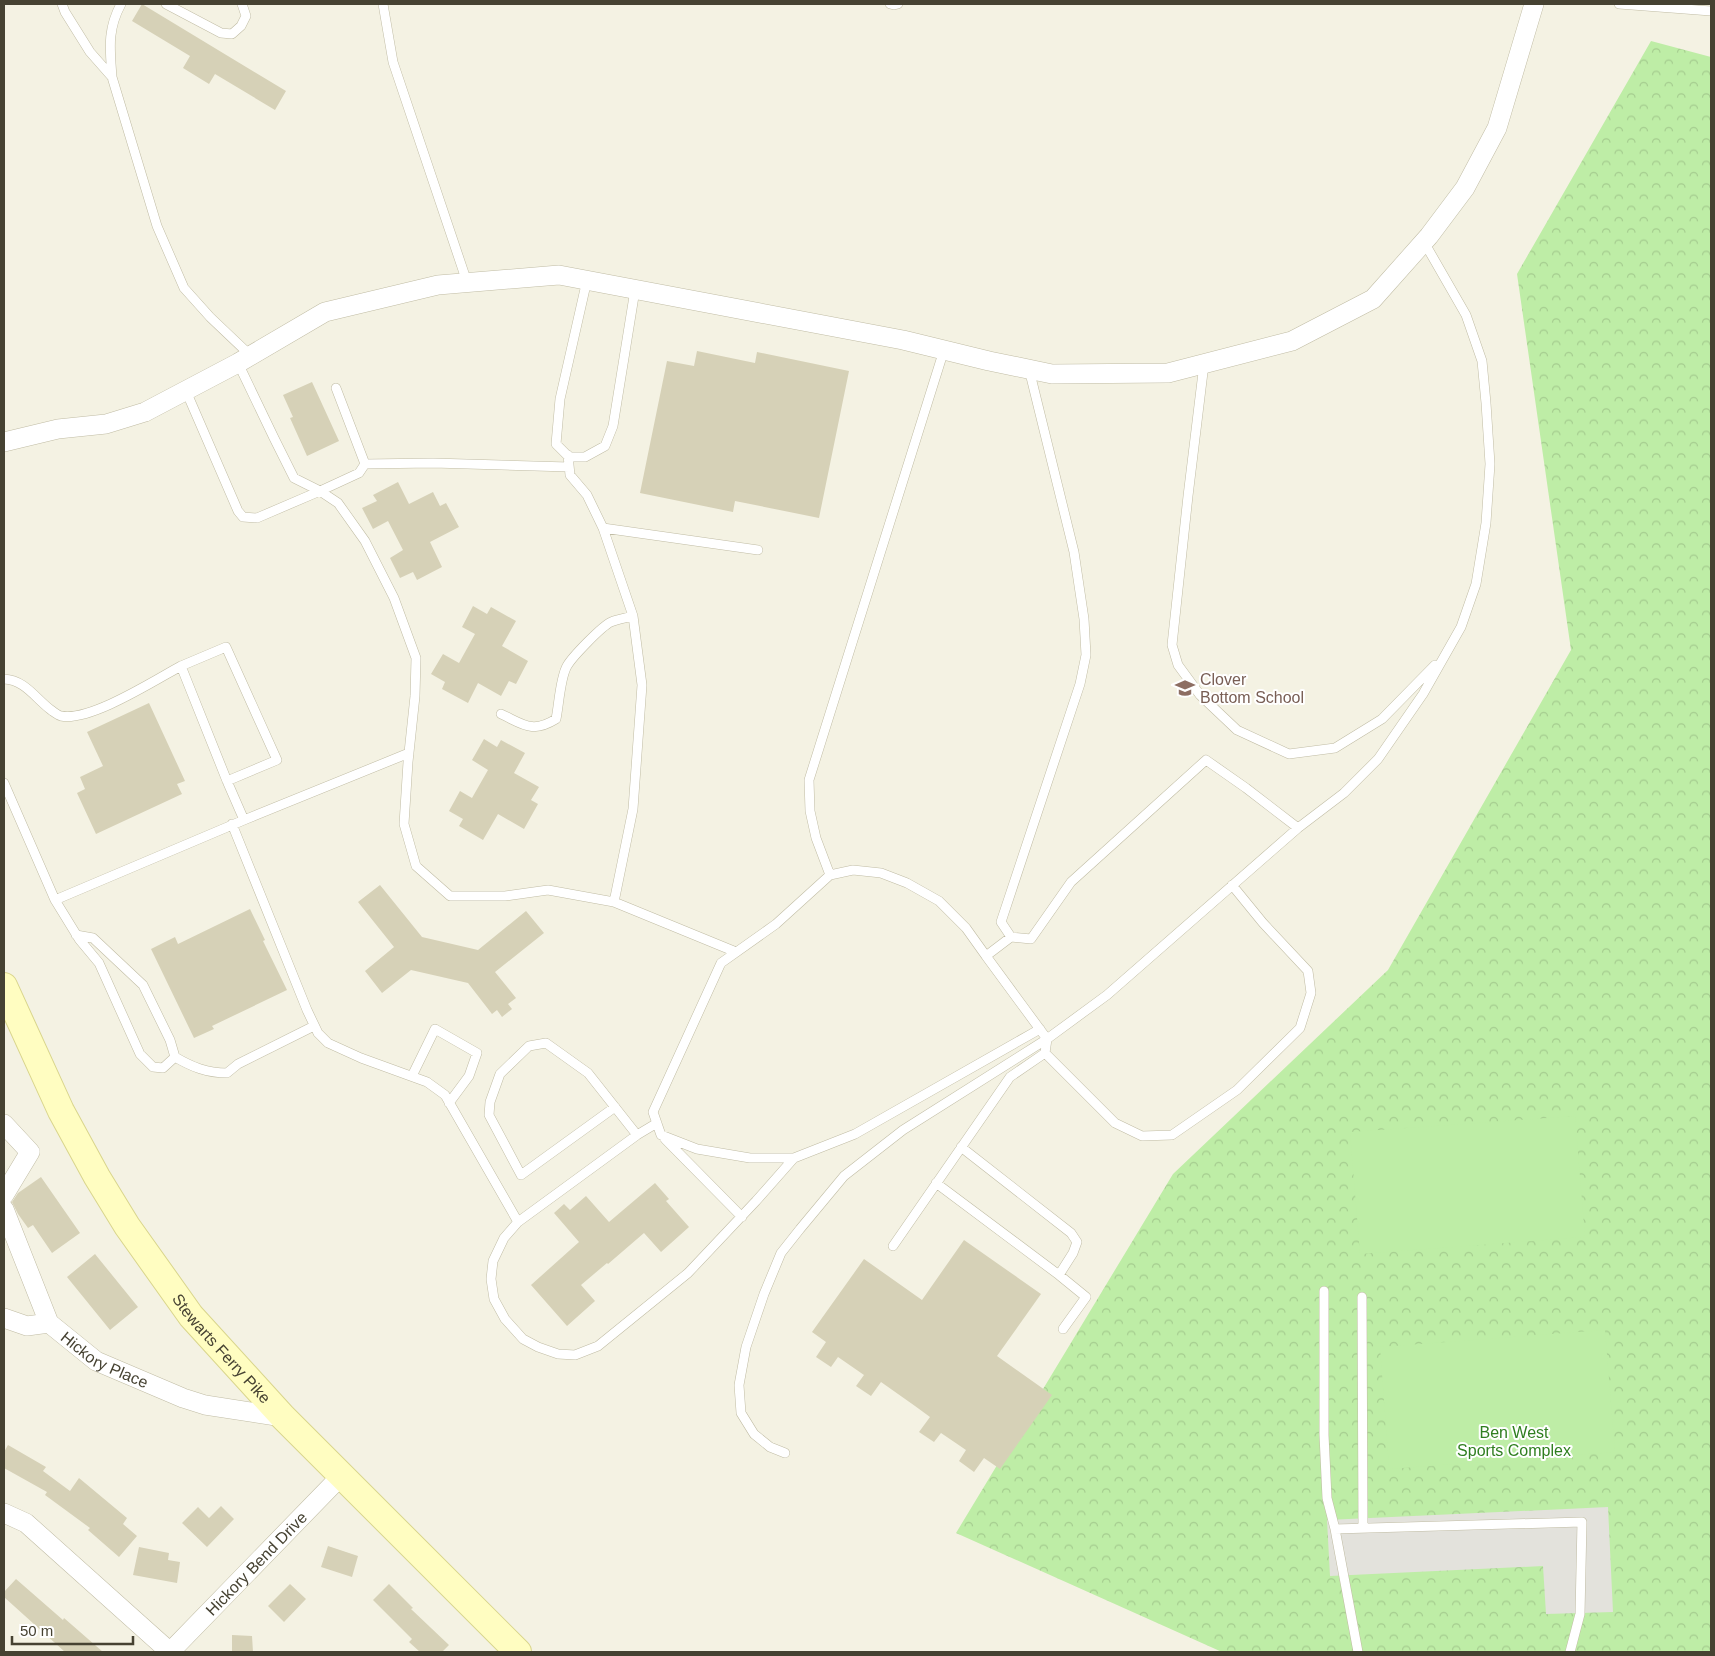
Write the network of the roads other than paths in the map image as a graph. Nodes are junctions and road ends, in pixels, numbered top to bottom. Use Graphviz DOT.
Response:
graph roads {
  1 [pos="62,4"];
  2 [pos="121,4"];
  3 [pos="166,4"];
  4 [pos="242,4"];
  5 [pos="383,4"];
  6 [pos="890,4"];
  7 [pos="898,4"];
  8 [pos="1534,4"];
  9 [pos="1618,4"];
  10 [pos="1711,11"];
  11 [pos="112,77"];
  12 [pos="1424,242"];
  13 [pos="587,280"];
  14 [pos="467,282"];
  15 [pos="635,290"];
  16 [pos="944,350"];
  17 [pos="244,359"];
  18 [pos="1204,364"];
  19 [pos="1029,370"];
  20 [pos="336,388"];
  21 [pos="186,391"];
  22 [pos="4,442"];
  23 [pos="568,455"];
  24 [pos="365,464"];
  25 [pos="569,467"];
  26 [pos="320,491"];
  27 [pos="603,528"];
  28 [pos="758,550"];
  29 [pos="633,616"];
  30 [pos="1445,656"];
  31 [pos="181,666"];
  32 [pos="4,679"];
  33 [pos="500,714"];
  34 [pos="409,753"];
  35 [pos="227,781"];
  36 [pos="4,783"];
  37 [pos="244,820"];
  38 [pos="232,824"];
  39 [pos="1298,828"];
  40 [pos="830,875"];
  41 [pos="1232,885"];
  42 [pos="55,900"];
  43 [pos="614,902"];
  44 [pos="76,935"];
  45 [pos="1011,937"];
  46 [pos="736,952"];
  47 [pos="986,956"];
  48 [pos="4,986"];
  49 [pos="314,1026"];
  50 [pos="1040,1029"];
  51 [pos="1047,1039"];
  52 [pos="1045,1053"];
  53 [pos="176,1057"];
  54 [pos="412,1076"];
  55 [pos="449,1102"];
  56 [pos="615,1107"];
  57 [pos="657,1123"];
  58 [pos="4,1124"];
  59 [pos="637,1135"];
  60 [pos="661,1135"];
  61 [pos="961,1147"];
  62 [pos="794,1158"];
  63 [pos="936,1183"];
  64 [pos="4,1196"];
  65 [pos="4,1209"];
  66 [pos="742,1217"];
  67 [pos="518,1222"];
  68 [pos="892,1246"];
  69 [pos="1059,1275"];
  70 [pos="1324,1291"];
  71 [pos="1362,1297"];
  72 [pos="4,1318"];
  73 [pos="49,1323"];
  74 [pos="1062,1329"];
  75 [pos="283,1417"];
  76 [pos="785,1452"];
  77 [pos="342,1475"];
  78 [pos="4,1513"];
  79 [pos="1336,1528"];
  80 [pos="1363,1528"];
  81 [pos="170,1652"];
  82 [pos="518,1652"];
  83 [pos="1358,1652"];
  84 [pos="1570,1652"];
  1 -- 11 [label="lane"];
  2 -- 11 [label="lane"];
  3 -- 4 [label="lane"];
  5 -- 14 [label="lane"];
  6 -- 7 [label="lane"];
  8 -- 12 [label="street"];
  9 -- 10 [label="lane"];
  11 -- 17 [label="lane"];
  12 -- 18 [label="street"];
  12 -- 30 [label="lane"];
  13 -- 14 [label="street"];
  13 -- 15 [label="street"];
  13 -- 23 [label="lane"];
  14 -- 17 [label="street"];
  15 -- 16 [label="street"];
  15 -- 23 [label="lane"];
  16 -- 19 [label="street"];
  16 -- 40 [label="lane"];
  17 -- 21 [label="street"];
  17 -- 26 [label="lane"];
  18 -- 19 [label="street"];
  18 -- 30 [label="lane"];
  19 -- 45 [label="lane"];
  20 -- 24 [label="lane"];
  21 -- 22 [label="street"];
  21 -- 26 [label="lane"];
  23 -- 25 [label="lane"];
  24 -- 25 [label="lane"];
  24 -- 26 [label="lane"];
  25 -- 27 [label="lane"];
  26 -- 34 [label="lane"];
  27 -- 28 [label="lane"];
  27 -- 29 [label="lane"];
  29 -- 33 [label="lane"];
  29 -- 43 [label="lane"];
  30 -- 39 [label="lane"];
  31 -- 32 [label="lane"];
  31 -- 35 [label="lane"];
  31 -- 35 [label="lane"];
  34 -- 37 [label="lane"];
  34 -- 43 [label="lane"];
  35 -- 37 [label="lane"];
  36 -- 42 [label="lane"];
  37 -- 38 [label="lane"];
  38 -- 42 [label="lane"];
  38 -- 49 [label="lane"];
  39 -- 41 [label="lane"];
  39 -- 45 [label="lane"];
  40 -- 46 [label="lane"];
  40 -- 47 [label="lane"];
  41 -- 51 [label="lane"];
  41 -- 52 [label="lane"];
  42 -- 44 [label="lane"];
  43 -- 46 [label="lane"];
  44 -- 53 [label="lane"];
  44 -- 53 [label="lane"];
  45 -- 47 [label="lane"];
  46 -- 57 [label="lane"];
  47 -- 50 [label="lane"];
  48 -- 75 [label="main road, Stewarts Ferry Pike"];
  49 -- 53 [label="lane"];
  49 -- 54 [label="lane"];
  50 -- 51 [label="lane"];
  50 -- 62 [label="lane"];
  51 -- 52 [label="lane"];
  51 -- 76 [label="lane"];
  52 -- 61 [label="lane"];
  54 -- 55 [label="lane"];
  54 -- 55 [label="lane"];
  55 -- 67 [label="lane"];
  56 -- 56 [label="lane"];
  56 -- 59 [label="lane"];
  57 -- 59 [label="lane"];
  57 -- 60 [label="lane"];
  58 -- 64 [label="street"];
  59 -- 67 [label="lane"];
  60 -- 62 [label="lane"];
  60 -- 66 [label="lane"];
  61 -- 63 [label="lane"];
  61 -- 69 [label="lane"];
  62 -- 66 [label="lane"];
  63 -- 68 [label="lane"];
  63 -- 69 [label="lane"];
  65 -- 73 [label="street, Hickory Place"];
  66 -- 67 [label="lane"];
  69 -- 74 [label="lane"];
  70 -- 79 [label="lane"];
  71 -- 80 [label="lane"];
  72 -- 73 [label="street"];
  73 -- 75 [label="street, Hickory Place"];
  75 -- 77 [label="main road, Stewarts Ferry Pike"];
  77 -- 81 [label="street, Hickory Bend Drive"];
  77 -- 82 [label="main road, Stewarts Ferry Pike"];
  78 -- 81 [label="street"];
  79 -- 80 [label="lane"];
  79 -- 83 [label="lane"];
  80 -- 84 [label="lane"];
}
